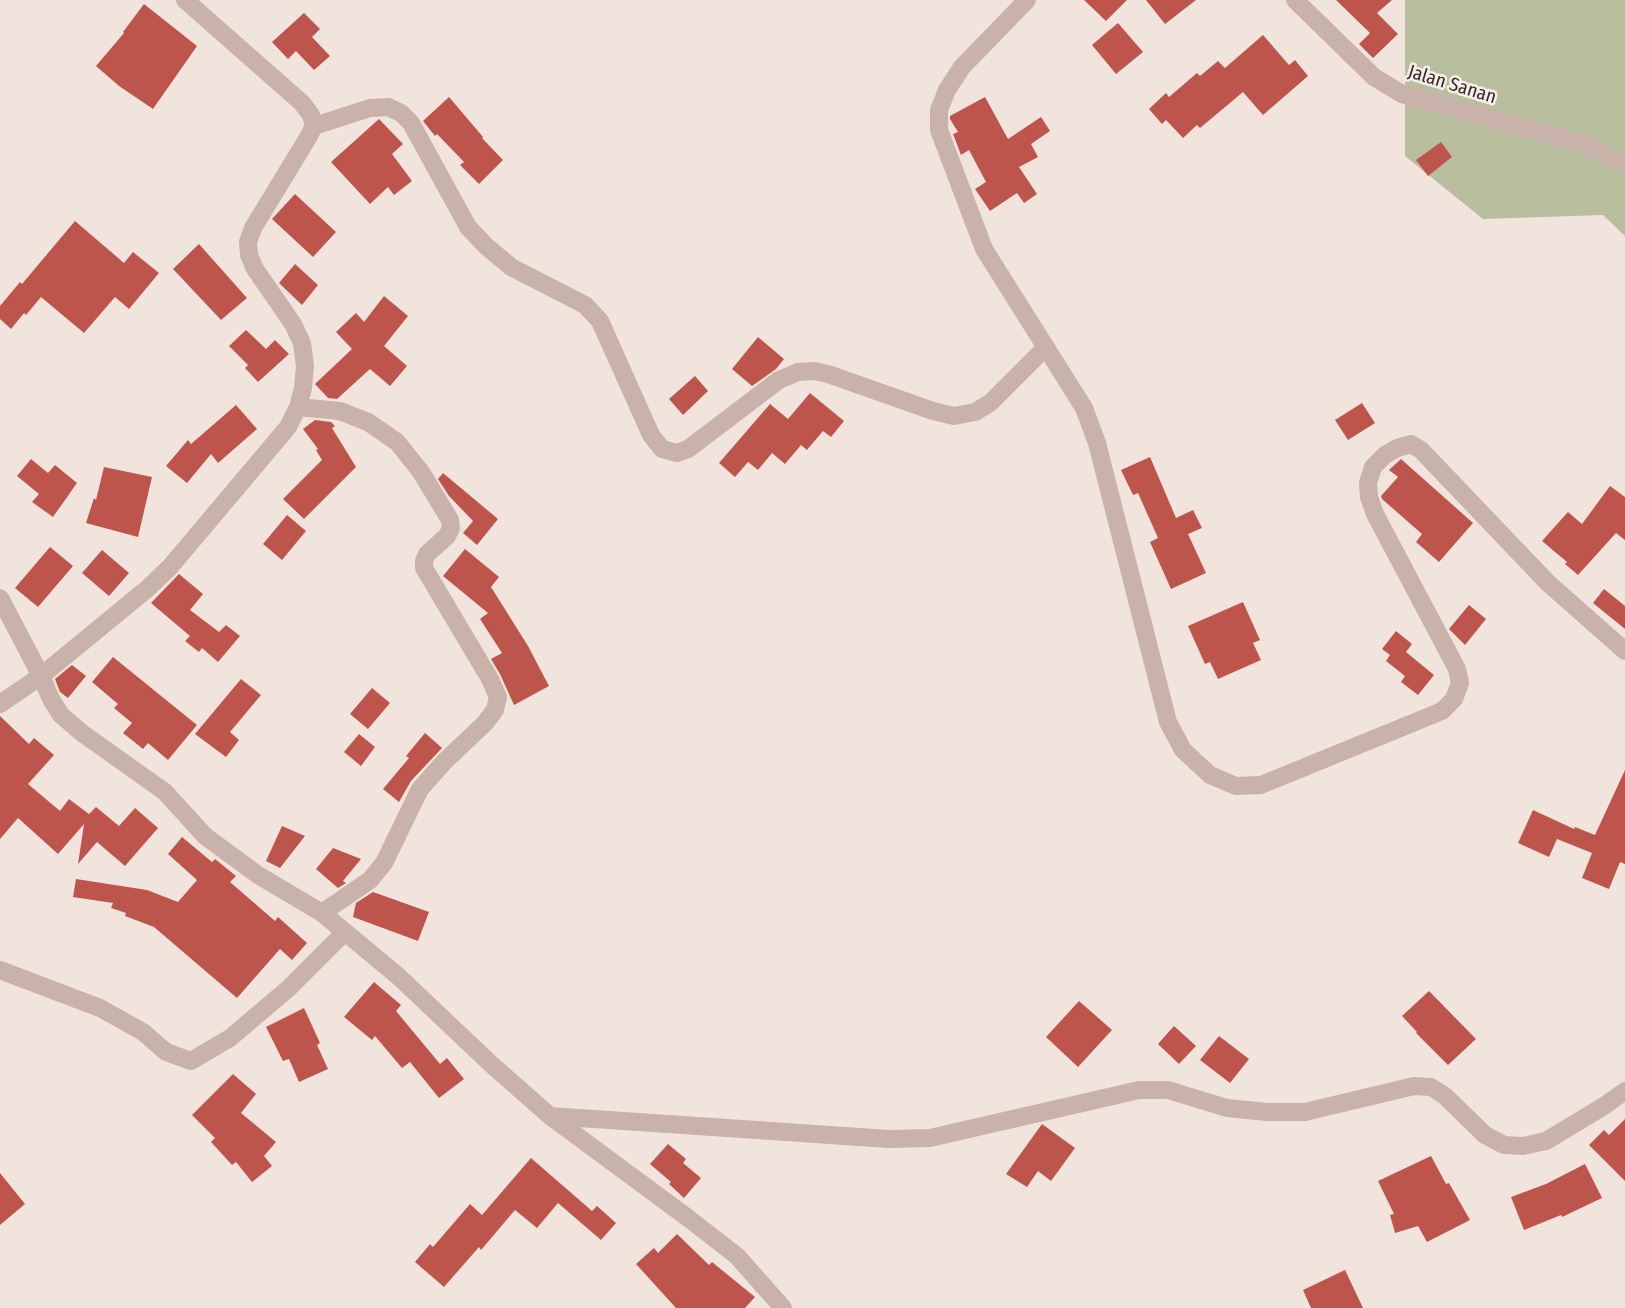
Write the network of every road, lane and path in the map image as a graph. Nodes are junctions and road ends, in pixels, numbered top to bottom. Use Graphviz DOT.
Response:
graph roads {
  1 [pos="185,0"];
  2 [pos="1027,0"];
  3 [pos="1295,0"];
  4 [pos="314,126"];
  5 [pos="1625,164"];
  6 [pos="1046,347"];
  7 [pos="298,407"];
  8 [pos="0,598"];
  9 [pos="1625,651"];
  10 [pos="41,676"];
  11 [pos="0,704"];
  12 [pos="322,913"];
  13 [pos="345,932"];
  14 [pos="0,970"];
  15 [pos="1625,1091"];
  16 [pos="551,1116"];
  17 [pos="783,1308"];
  1 -- 4 [label="street"];
  2 -- 6 [label="street"];
  3 -- 5 [label="street, Jalan Sanan"];
  4 -- 6 [label="street"];
  4 -- 7 [label="street"];
  6 -- 9 [label="street"];
  7 -- 10 [label="street"];
  7 -- 12 [label="street"];
  8 -- 10 [label="street"];
  10 -- 11 [label="street"];
  10 -- 12 [label="street"];
  12 -- 13 [label="street"];
  13 -- 14 [label="street"];
  13 -- 16 [label="street"];
  15 -- 16 [label="street"];
  16 -- 17 [label="street"];
}
